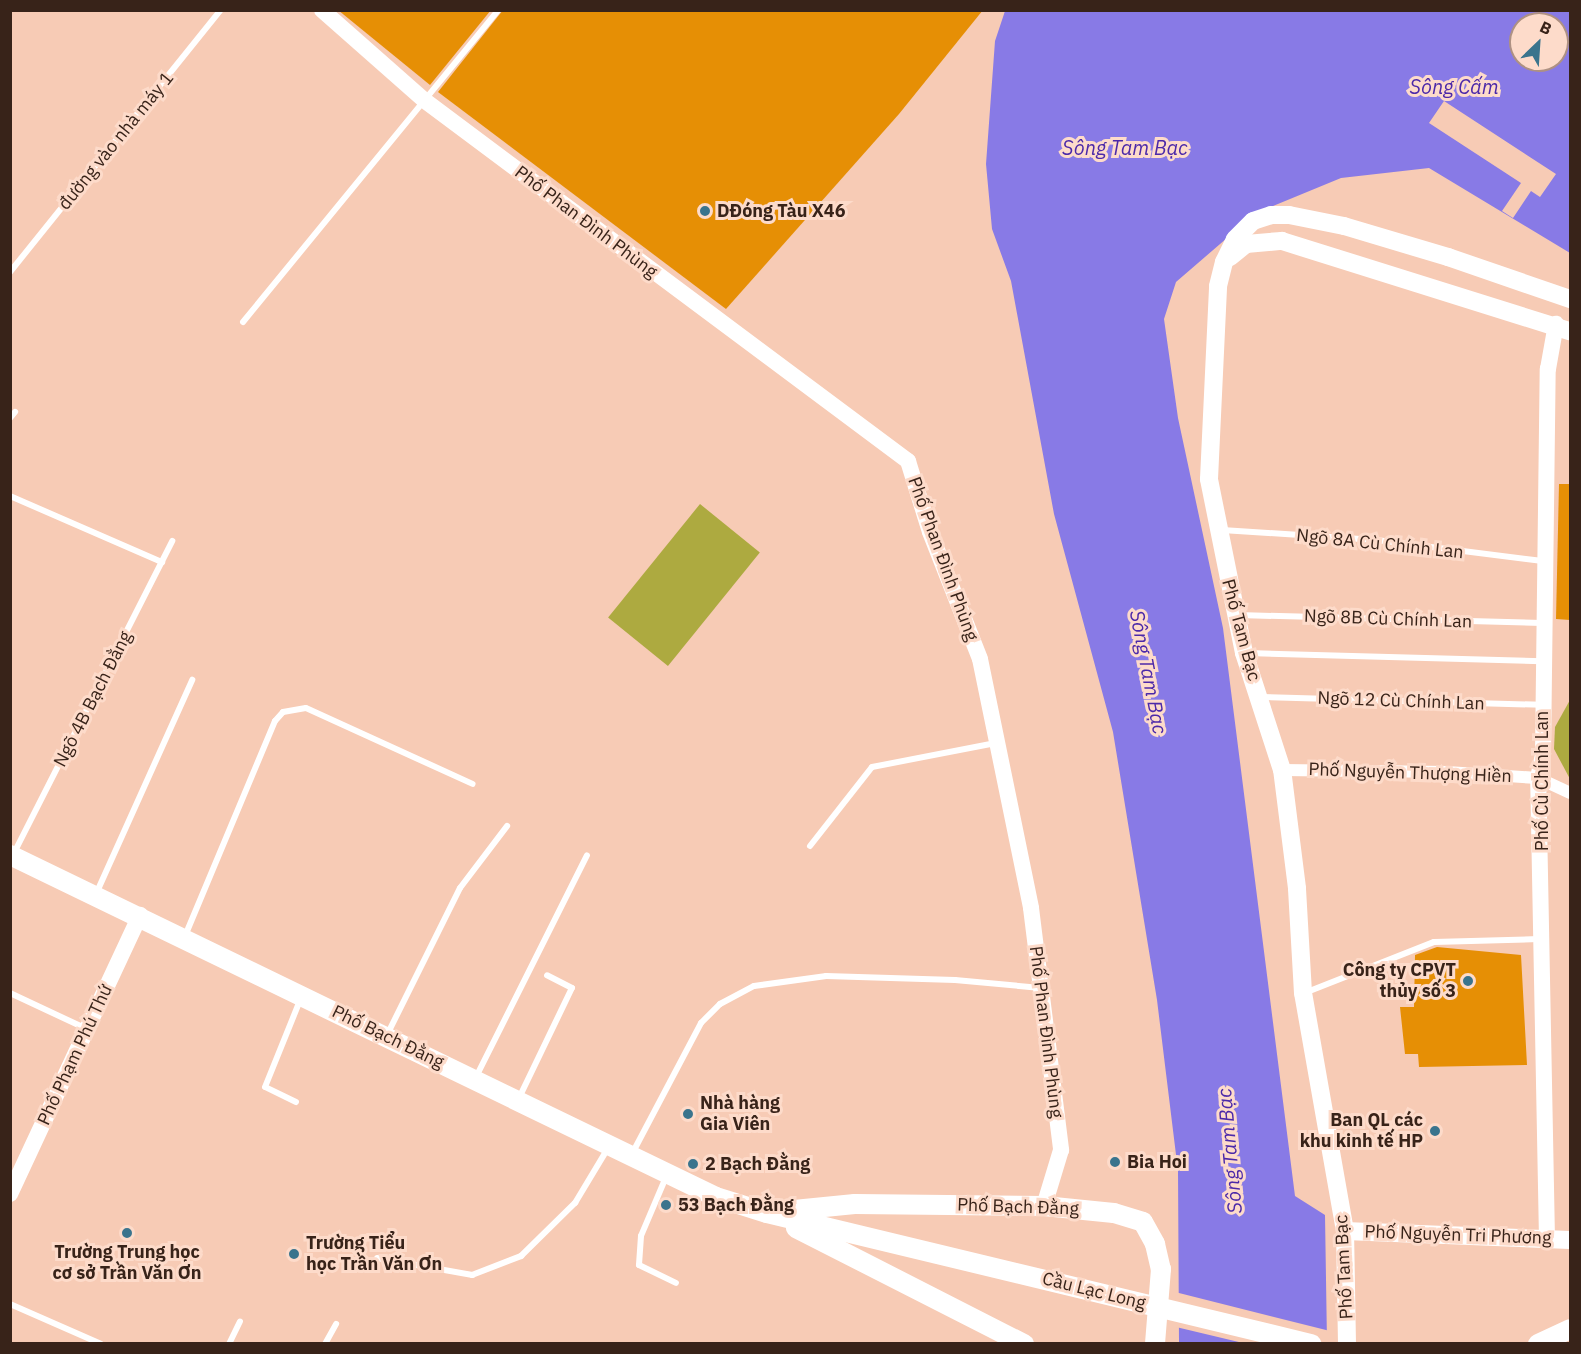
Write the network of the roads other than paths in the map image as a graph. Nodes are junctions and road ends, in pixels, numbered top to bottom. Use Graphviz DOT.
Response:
graph roads {
  1 [pos="221,10"];
  2 [pos="322,10"];
  3 [pos="498,10"];
  4 [pos="424,100"];
  5 [pos="1224,262"];
  6 [pos="10,272"];
  7 [pos="1570,299"];
  8 [pos="243,322"];
  9 [pos="1563,328"];
  10 [pos="10,496"];
  11 [pos="1216,530"];
  12 [pos="172,541"];
  13 [pos="1544,561"];
  14 [pos="162,562"];
  15 [pos="1234,615"];
  16 [pos="1542,623"];
  17 [pos="1244,653"];
  18 [pos="1542,661"];
  19 [pos="192,680"];
  20 [pos="1260,697"];
  21 [pos="1542,705"];
  22 [pos="997,743"];
  23 [pos="1282,770"];
  24 [pos="1538,778"];
  25 [pos="472,784"];
  26 [pos="1570,793"];
  27 [pos="507,826"];
  28 [pos="810,846"];
  29 [pos="12,855"];
  30 [pos="587,855"];
  31 [pos="96,894"];
  32 [pos="140,915"];
  33 [pos="185,937"];
  34 [pos="1544,939"];
  35 [pos="547,975"];
  36 [pos="1041,988"];
  37 [pos="10,993"];
  38 [pos="1303,993"];
  39 [pos="302,994"];
  40 [pos="87,1029"];
  41 [pos="386,1036"];
  42 [pos="475,1079"];
  43 [pos="296,1101"];
  44 [pos="518,1101"];
  45 [pos="609,1145"];
  46 [pos="631,1156"];
  47 [pos="668,1173"];
  48 [pos="10,1194"];
  49 [pos="1044,1206"];
  50 [pos="767,1213"];
  51 [pos="1345,1231"];
  52 [pos="876,1239"];
  53 [pos="1547,1239"];
  54 [pos="1570,1240"];
  55 [pos="377,1258"];
  56 [pos="676,1282"];
  57 [pos="10,1304"];
  58 [pos="240,1321"];
  59 [pos="336,1324"];
  60 [pos="1570,1329"];
  61 [pos="101,1344"];
  62 [pos="229,1344"];
  63 [pos="325,1344"];
  64 [pos="1024,1344"];
  65 [pos="1155,1344"];
  66 [pos="1311,1344"];
  67 [pos="1347,1344"];
  68 [pos="1538,1344"];
  1 -- 6 [label="lane, đường vào nhà máy 1"];
  2 -- 4 [label="street, Phố Phan Đình Phùng"];
  3 -- 4 [label="lane"];
  4 -- 8 [label="lane"];
  4 -- 22 [label="street, Phố Phan Đình Phùng"];
  5 -- 7 [label="main road"];
  5 -- 9 [label="main road"];
  5 -- 11 [label="main road, Phố Tam Bạc"];
  9 -- 13 [label="street, Phố Cù Chính Lan"];
  10 -- 14 [label="lane"];
  11 -- 13 [label="lane, Ngõ 8A Cù Chính Lan"];
  11 -- 15 [label="main road, Phố Tam Bạc"];
  12 -- 14 [label="lane, Ngõ 4B Bạch Đằng"];
  13 -- 16 [label="street, Phố Cù Chính Lan"];
  14 -- 29 [label="lane, Ngõ 4B Bạch Đằng"];
  15 -- 16 [label="lane, Ngõ 8B Cù Chính Lan"];
  15 -- 17 [label="main road, Phố Tam Bạc"];
  16 -- 18 [label="street, Phố Cù Chính Lan"];
  17 -- 18 [label="lane"];
  17 -- 20 [label="main road, Phố Tam Bạc"];
  18 -- 21 [label="street, Phố Cù Chính Lan"];
  19 -- 31 [label="lane"];
  20 -- 21 [label="lane, Ngõ 12 Cù Chính Lan"];
  20 -- 23 [label="main road, Phố Tam Bạc"];
  21 -- 24 [label="street, Phố Cù Chính Lan"];
  22 -- 28 [label="lane"];
  22 -- 36 [label="street, Phố Phan Đình Phùng"];
  23 -- 24 [label="street, Phố Nguyễn Thượng Hiền"];
  23 -- 38 [label="main road, Phố Tam Bạc"];
  24 -- 26 [label="street, Phố Nguyễn Thượng Hiền"];
  24 -- 34 [label="street, Phố Cù Chính Lan"];
  25 -- 33 [label="lane"];
  27 -- 41 [label="lane"];
  29 -- 31 [label="main road, Phố Bạch Đằng"];
  30 -- 42 [label="lane"];
  31 -- 32 [label="main road, Phố Bạch Đằng"];
  32 -- 33 [label="main road, Phố Bạch Đằng"];
  32 -- 40 [label="street, Phố Phạm Phú Thứ"];
  33 -- 39 [label="main road, Phố Bạch Đằng"];
  34 -- 38 [label="lane"];
  34 -- 53 [label="street, Phố Cù Chính Lan"];
  35 -- 44 [label="lane"];
  36 -- 46 [label="lane"];
  36 -- 49 [label="street, Phố Phan Đình Phùng"];
  37 -- 40 [label="lane"];
  38 -- 51 [label="main road, Phố Tam Bạc"];
  39 -- 41 [label="main road, Phố Bạch Đằng"];
  39 -- 43 [label="lane"];
  40 -- 48 [label="street, Phố Phạm Phú Thứ"];
  41 -- 42 [label="main road, Phố Bạch Đằng"];
  42 -- 44 [label="main road, Phố Bạch Đằng"];
  44 -- 45 [label="main road, Phố Bạch Đằng"];
  45 -- 46 [label="main road, Phố Bạch Đằng"];
  45 -- 55 [label="lane"];
  46 -- 47 [label="main road, Phố Bạch Đằng"];
  47 -- 50 [label="main road, Phố Bạch Đằng"];
  47 -- 56 [label="lane"];
  49 -- 50 [label="main road, Phố Bạch Đằng"];
  49 -- 65 [label="main road, Phố Bạch Đằng"];
  50 -- 52 [label="main road, Phố Bạch Đằng"];
  50 -- 64 [label="main road, Phố Bạch Đằng"];
  51 -- 53 [label="main road, Phố Nguyễn Tri Phương"];
  51 -- 67 [label="main road, Phố Tam Bạc"];
  52 -- 66 [label="main road, Cầu Lạc Long"];
  53 -- 54 [label="main road, Phố Nguyễn Tri Phương"];
  57 -- 61 [label="lane"];
  58 -- 62 [label="lane"];
  59 -- 63 [label="lane"];
  60 -- 68 [label="main road"];
}
